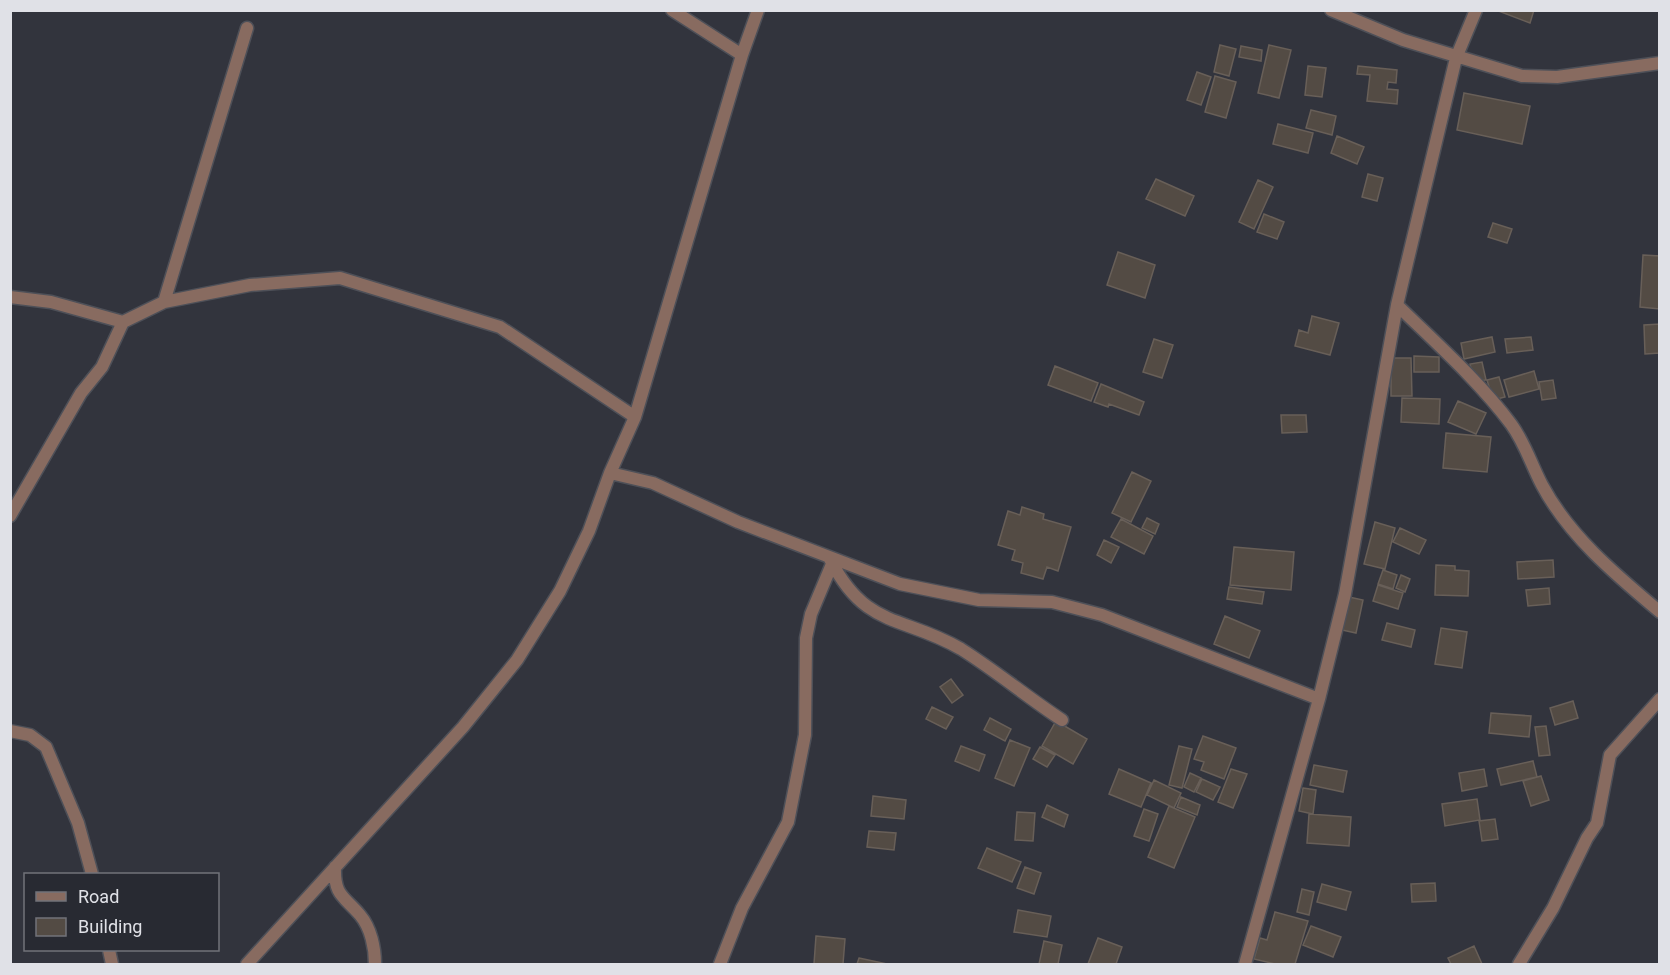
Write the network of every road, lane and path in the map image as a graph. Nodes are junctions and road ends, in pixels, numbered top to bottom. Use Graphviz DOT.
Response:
graph roads {
  1 [pos="672,10"];
  2 [pos="758,10"];
  3 [pos="1331,10"];
  4 [pos="1476,10"];
  5 [pos="247,28"];
  6 [pos="742,55"];
  7 [pos="1456,58"];
  8 [pos="1659,63"];
  9 [pos="10,297"];
  10 [pos="164,302"];
  11 [pos="1397,305"];
  12 [pos="123,322"];
  13 [pos="635,417"];
  14 [pos="610,472"];
  15 [pos="10,516"];
  16 [pos="831,561"];
  17 [pos="1659,612"];
  18 [pos="1319,699"];
  19 [pos="1659,699"];
  20 [pos="1062,720"];
  21 [pos="10,731"];
  22 [pos="335,867"];
  23 [pos="92,873"];
  24 [pos="247,964"];
  25 [pos="375,964"];
  26 [pos="720,964"];
  27 [pos="1245,964"];
  28 [pos="1519,964"];
  1 -- 6 [label="street"];
  2 -- 6 [label="street"];
  3 -- 7 [label="street"];
  4 -- 7 [label="street"];
  5 -- 10 [label="street"];
  6 -- 13 [label="street"];
  7 -- 8 [label="street"];
  7 -- 11 [label="street"];
  9 -- 12 [label="street"];
  10 -- 12 [label="street"];
  10 -- 13 [label="street"];
  11 -- 17 [label="street"];
  11 -- 18 [label="street"];
  12 -- 15 [label="street"];
  13 -- 14 [label="street"];
  14 -- 16 [label="street"];
  14 -- 22 [label="street"];
  16 -- 18 [label="street"];
  16 -- 20 [label="street"];
  16 -- 26 [label="street"];
  18 -- 27 [label="street"];
  19 -- 28 [label="street"];
  21 -- 23 [label="street"];
  22 -- 24 [label="street"];
  22 -- 25 [label="street"];
}
